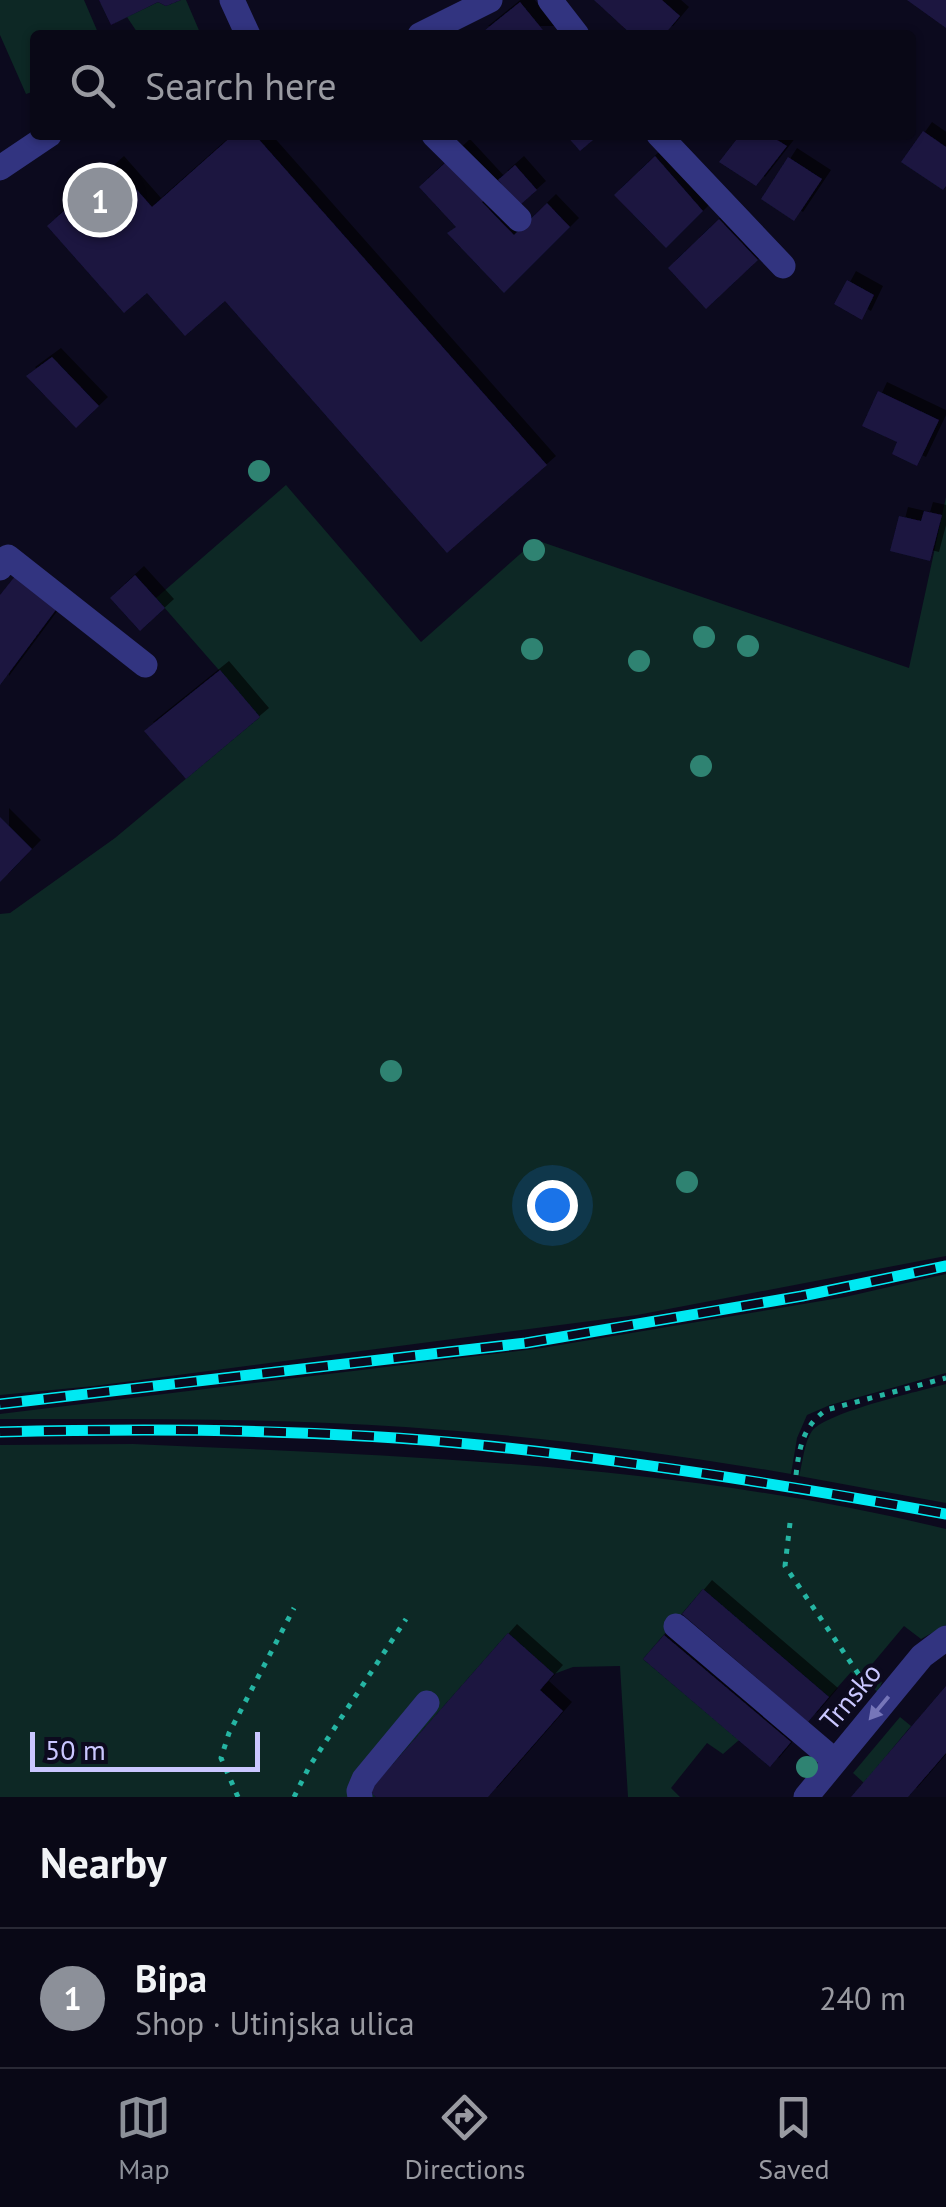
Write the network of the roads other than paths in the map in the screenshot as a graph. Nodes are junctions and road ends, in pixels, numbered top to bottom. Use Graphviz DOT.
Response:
graph roads {
  1 [pos="232,0"];
  2 [pos="490,0"];
  3 [pos="550,0"];
  4 [pos="246,30"];
  5 [pos="430,30"];
  6 [pos="573,30"];
  7 [pos="42,140"];
  8 [pos="439,140"];
  9 [pos="664,140"];
  10 [pos="0,168"];
  11 [pos="520,219"];
  12 [pos="783,266"];
  13 [pos="0,568"];
  14 [pos="145,665"];
  15 [pos="676,1626"];
  16 [pos="946,1638"];
  17 [pos="427,1704"];
  18 [pos="835,1761"];
  19 [pos="360,1797"];
  20 [pos="806,1797"];
  1 -- 4 [label="street"];
  2 -- 5 [label="street"];
  3 -- 6 [label="street"];
  7 -- 10 [label="street"];
  8 -- 11 [label="street"];
  9 -- 12 [label="street"];
  13 -- 14 [label="street"];
  15 -- 18 [label="street"];
  16 -- 18 [label="street, Trnsko, one-way"];
  17 -- 19 [label="street"];
  18 -- 20 [label="street, Trnsko"];
}
